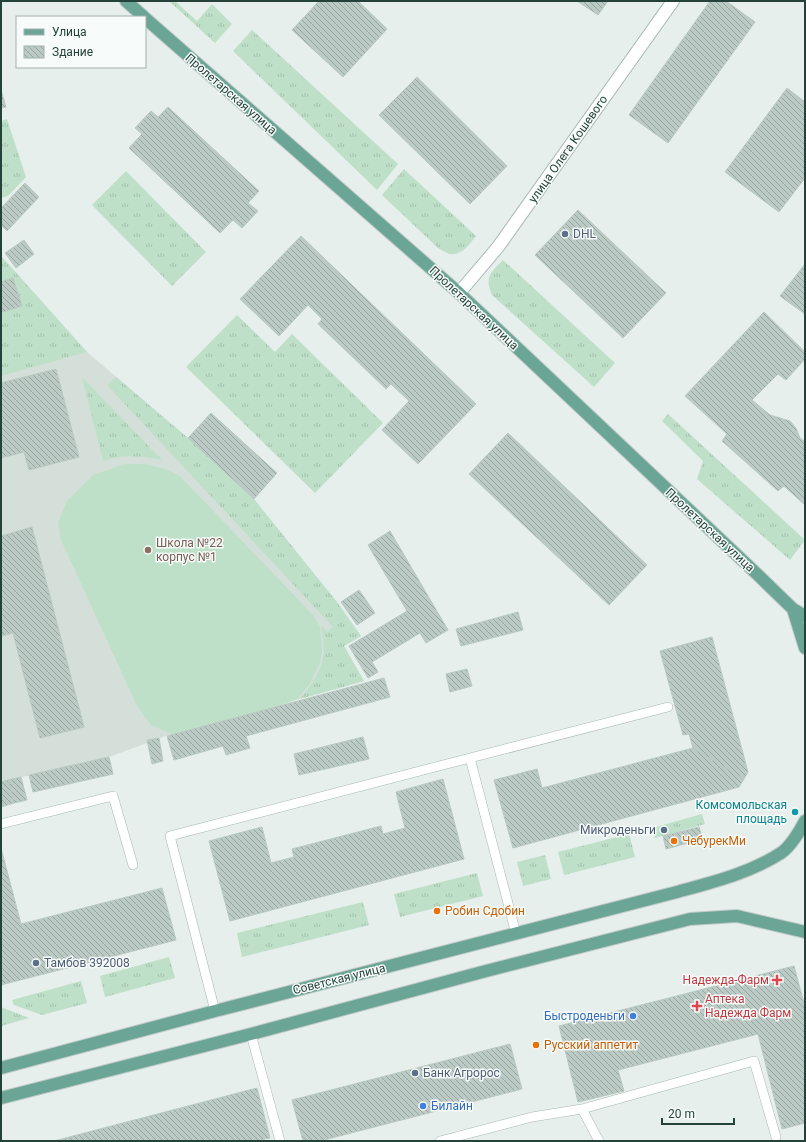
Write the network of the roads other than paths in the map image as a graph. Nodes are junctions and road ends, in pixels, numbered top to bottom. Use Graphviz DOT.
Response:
graph roads {
  1 [pos="126,1"];
  2 [pos="673,1"];
  3 [pos="144,16"];
  4 [pos="146,18"];
  5 [pos="459,293"];
  6 [pos="799,609"];
  7 [pos="805,616"];
  8 [pos="805,648"];
  9 [pos="668,707"];
  10 [pos="470,758"];
  11 [pos="805,821"];
  12 [pos="1,824"];
  13 [pos="133,864"];
  14 [pos="805,932"];
  15 [pos="516,934"];
  16 [pos="215,1011"];
  17 [pos="251,1034"];
  18 [pos="1,1068"];
  19 [pos="1,1098"];
  20 [pos="582,1110"];
  21 [pos="776,1137"];
  22 [pos="280,1141"];
  23 [pos="440,1141"];
  24 [pos="599,1141"];
  1 -- 3 [label="main road, Пролетарская улица"];
  2 -- 5 [label="street, улица Олега Кошевого"];
  4 -- 5 [label="main road, Пролетарская улица"];
  5 -- 6 [label="main road, Пролетарская улица"];
  6 -- 7 [label="main road"];
  6 -- 8 [label="main road"];
  9 -- 10 [label="lane"];
  10 -- 15 [label="lane"];
  10 -- 16 [label="lane"];
  11 -- 15 [label="main road, Советская улица"];
  12 -- 13 [label="lane"];
  14 -- 17 [label="main road"];
  15 -- 16 [label="main road, Советская улица"];
  16 -- 18 [label="main road, Советская улица"];
  17 -- 19 [label="main road"];
  17 -- 22 [label="lane"];
  20 -- 21 [label="lane"];
  20 -- 23 [label="lane"];
  20 -- 24 [label="lane"];
}
